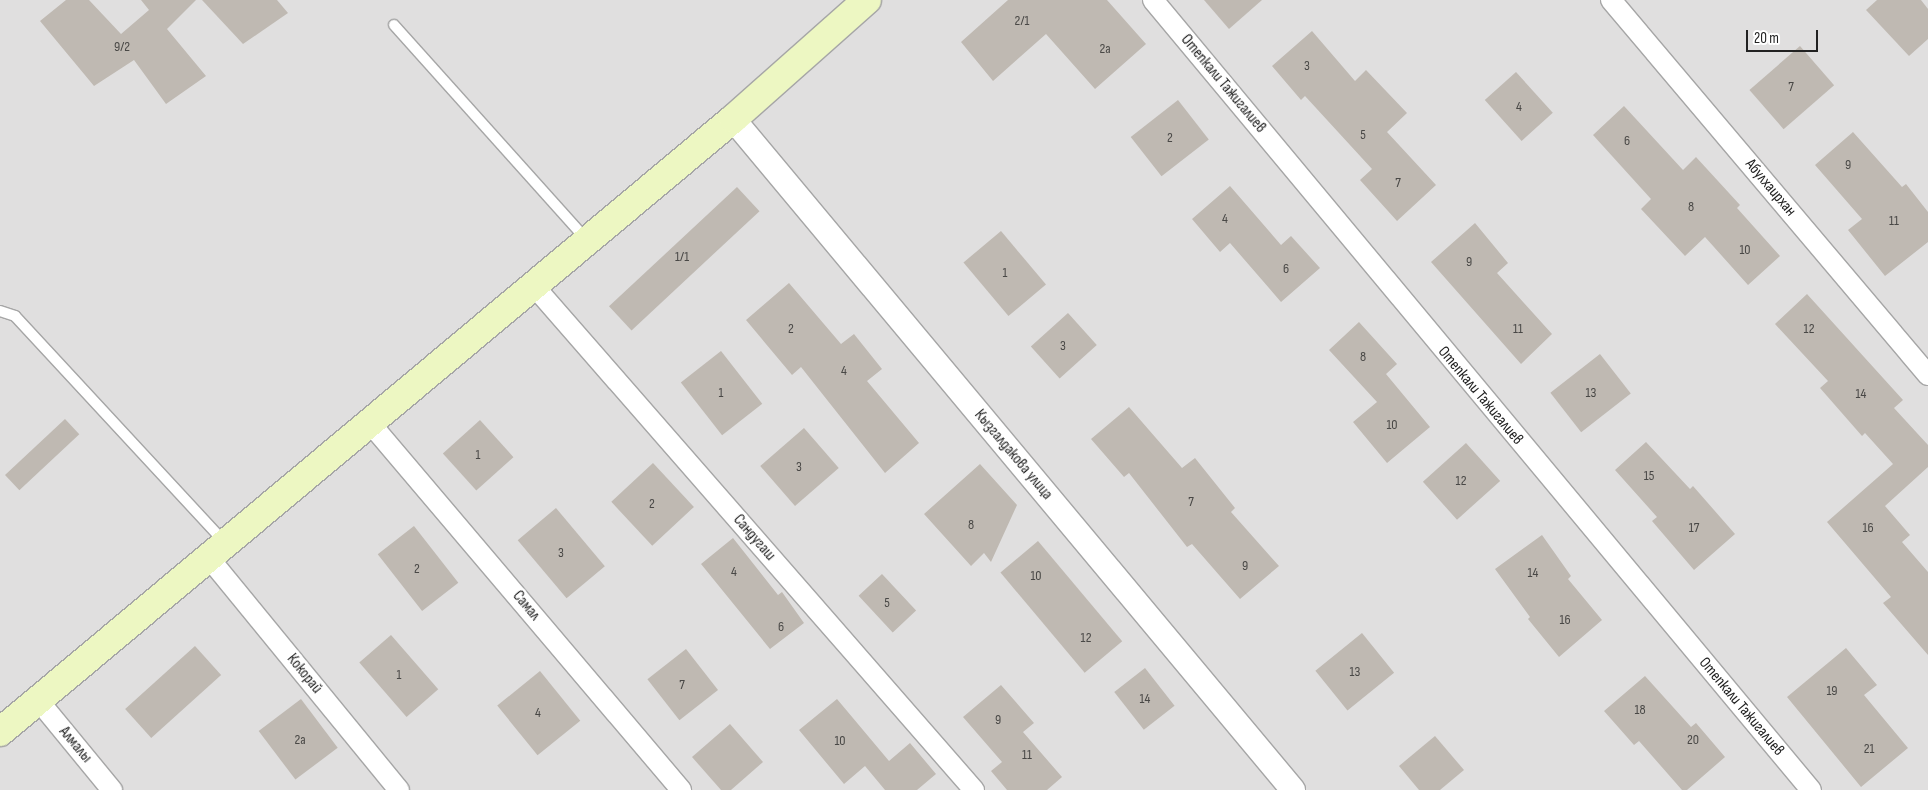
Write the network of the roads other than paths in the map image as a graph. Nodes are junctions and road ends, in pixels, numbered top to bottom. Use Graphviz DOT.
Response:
graph roads {
  1 [pos="867,0"];
  2 [pos="1153,0"];
  3 [pos="1611,0"];
  4 [pos="394,25"];
  5 [pos="733,119"];
  6 [pos="588,241"];
  7 [pos="534,286"];
  8 [pos="0,310"];
  9 [pos="1928,376"];
  10 [pos="370,423"];
  11 [pos="217,550"];
  12 [pos="38,700"];
  13 [pos="0,732"];
  14 [pos="112,790"];
  15 [pos="399,790"];
  16 [pos="681,790"];
  17 [pos="974,790"];
  18 [pos="1294,790"];
  19 [pos="1811,790"];
  1 -- 5 [label="main road"];
  2 -- 19 [label="street, Отепкали Тажигалиев"];
  3 -- 9 [label="street, Абулхаирхан"];
  4 -- 6 [label="lane"];
  5 -- 6 [label="main road"];
  5 -- 18 [label="street, Кызгалдакова улица"];
  6 -- 7 [label="main road"];
  7 -- 10 [label="main road"];
  7 -- 17 [label="street, Сандугаш"];
  8 -- 11 [label="lane"];
  10 -- 11 [label="main road"];
  10 -- 16 [label="street, Самал"];
  11 -- 12 [label="main road"];
  11 -- 15 [label="street, Кокорай"];
  12 -- 13 [label="main road"];
  12 -- 14 [label="street, Алмалы"];
}
